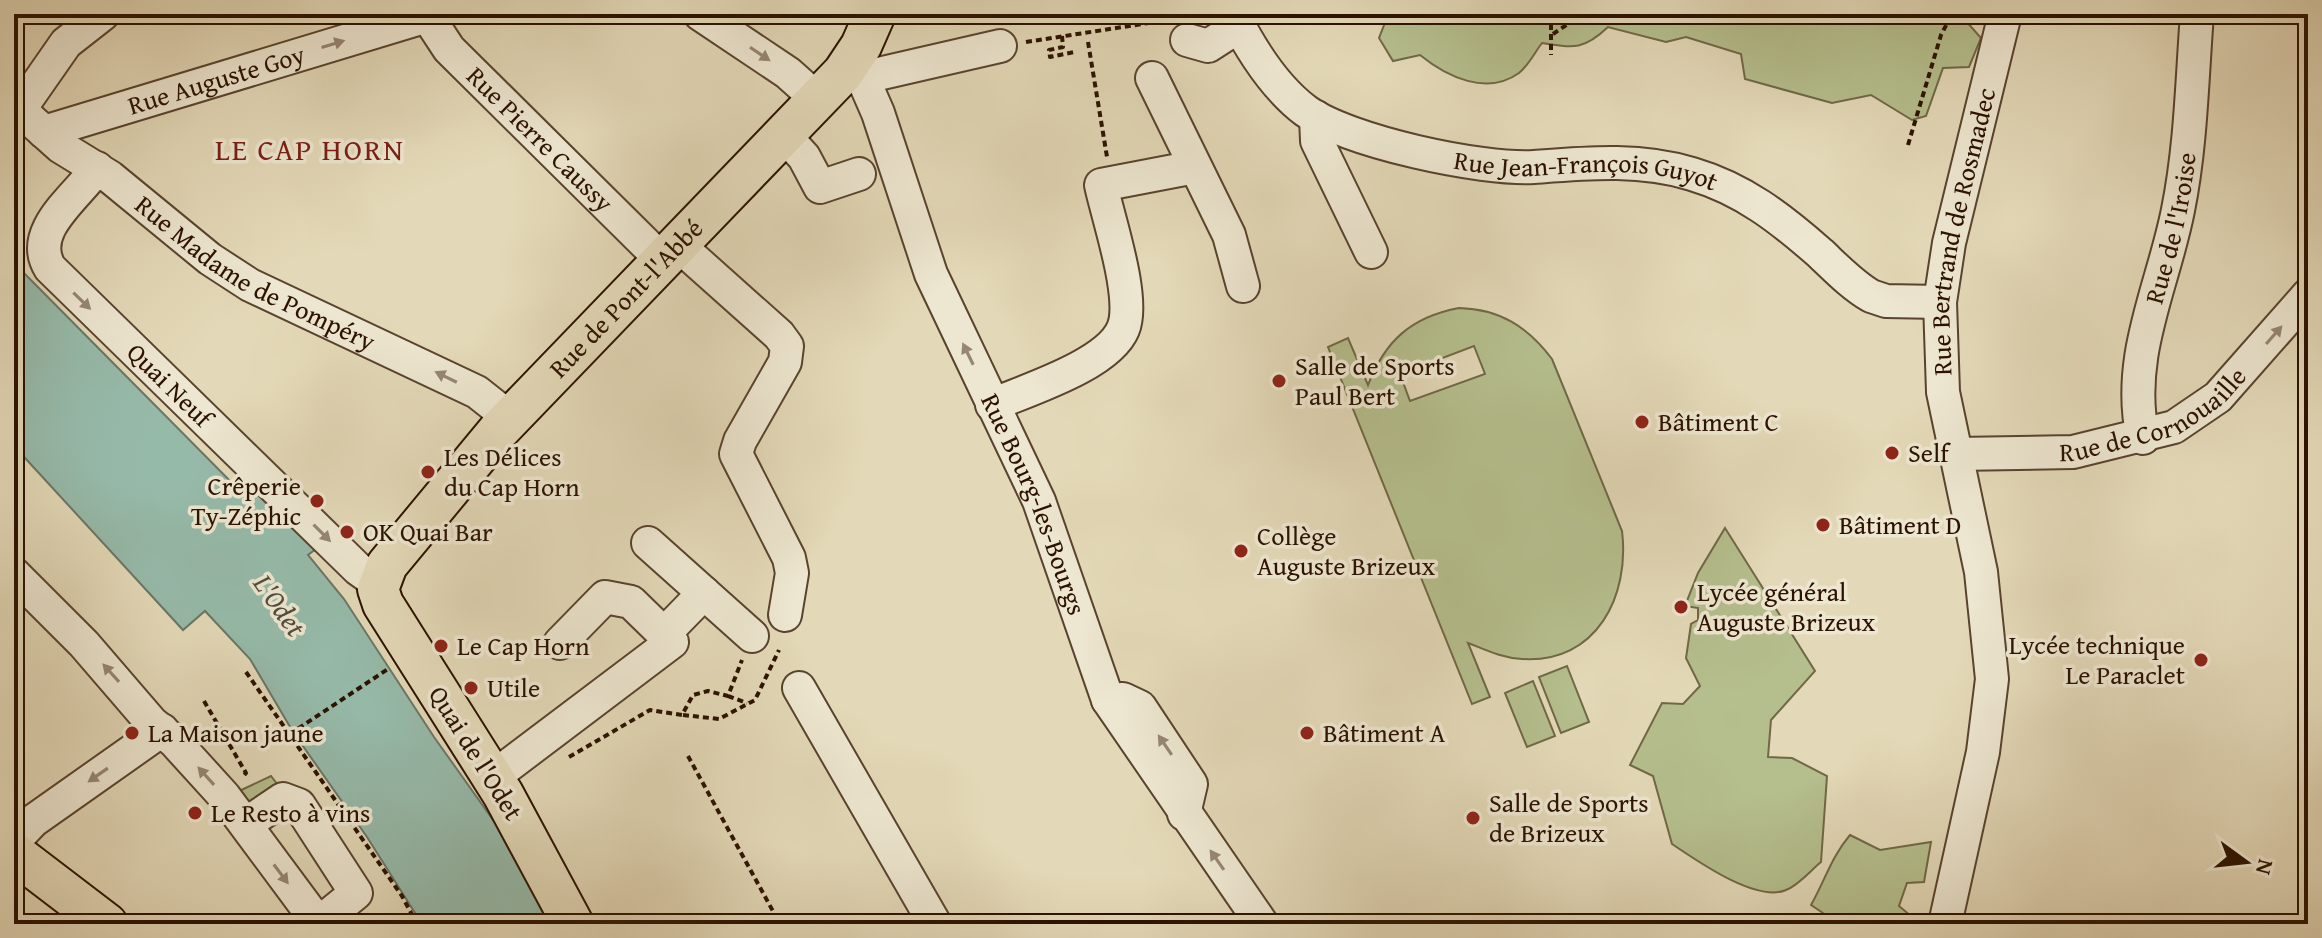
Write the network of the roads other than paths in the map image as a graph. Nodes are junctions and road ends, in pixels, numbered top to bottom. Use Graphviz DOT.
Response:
graph roads {
  1 [pos="103,14"];
  2 [pos="700,14"];
  3 [pos="875,14"];
  4 [pos="2005,14"];
  5 [pos="2197,14"];
  6 [pos="429,15"];
  7 [pos="1236,20"];
  8 [pos="1184,28"];
  9 [pos="1000,46"];
  10 [pos="860,68"];
  11 [pos="1152,78"];
  12 [pos="817,99"];
  13 [pos="17,107"];
  14 [pos="1316,117"];
  15 [pos="44,132"];
  16 [pos="782,133"];
  17 [pos="1195,167"];
  18 [pos="97,168"];
  19 [pos="859,174"];
  20 [pos="668,251"];
  21 [pos="1371,252"];
  22 [pos="1243,286"];
  23 [pos="2308,295"];
  24 [pos="1940,302"];
  25 [pos="992,405"];
  26 [pos="511,419"];
  27 [pos="2143,438"];
  28 [pos="1956,454"];
  29 [pos="648,543"];
  30 [pos="14,574"];
  31 [pos="379,584"];
  32 [pos="704,593"];
  33 [pos="785,615"];
  34 [pos="664,634"];
  35 [pos="560,643"];
  36 [pos="755,648"];
  37 [pos="799,688"];
  38 [pos="162,730"];
  39 [pos="492,778"];
  40 [pos="246,824"];
  41 [pos="14,841"];
  42 [pos="14,853"];
  43 [pos="107,924"];
  44 [pos="318,924"];
  45 [pos="573,924"];
  46 [pos="935,924"];
  47 [pos="1262,924"];
  48 [pos="1945,924"];
  1 -- 13 [label="street"];
  2 -- 12 [label="street, one-way"];
  3 -- 10 [label="main road, Rue de Pont-l'Abbé"];
  4 -- 24 [label="street, Rue Bertrand de Rosmadec"];
  5 -- 27 [label="street, Rue de l'Iroise"];
  15 -- 6 [label="street, Rue Auguste Goy, one-way"];
  6 -- 20 [label="street, Rue Pierre Caussy"];
  7 -- 8 [label="street, Rue Jean-François Guyot"];
  7 -- 14 [label="street, Rue Jean-François Guyot"];
  9 -- 10 [label="street"];
  10 -- 12 [label="main road, Rue de Pont-l'Abbé"];
  25 -- 10 [label="street, Rue Bourg-les-Bourgs, one-way"];
  11 -- 17 [label="street"];
  12 -- 16 [label="main road, Rue de Pont-l'Abbé"];
  13 -- 15 [label="street, Rue Madame de Pompéry"];
  14 -- 21 [label="street"];
  14 -- 24 [label="street, Rue Jean-François Guyot"];
  15 -- 18 [label="street, Rue Madame de Pompéry"];
  16 -- 19 [label="street"];
  16 -- 20 [label="main road, Rue de Pont-l'Abbé"];
  17 -- 22 [label="street"];
  17 -- 25 [label="street"];
  26 -- 18 [label="street, Rue Madame de Pompéry, one-way"];
  18 -- 31 [label="street, Quai Neuf, one-way"];
  20 -- 26 [label="main road, Rue de Pont-l'Abbé"];
  20 -- 33 [label="street, Rue Pierre Caussy"];
  27 -- 23 [label="street, Rue de Cornouaille, one-way"];
  24 -- 28 [label="street, Rue Bertrand de Rosmadec"];
  47 -- 25 [label="street, Rue Bourg-les-Bourgs, one-way"];
  26 -- 31 [label="main road, Rue de Pont-l'Abbé"];
  27 -- 28 [label="street, Rue de Cornouaille"];
  28 -- 48 [label="street, Rue Bertrand de Rosmadec"];
  29 -- 32 [label="street"];
  38 -- 30 [label="street, one-way"];
  31 -- 39 [label="main road, Quai de l'Odet"];
  32 -- 34 [label="street"];
  32 -- 36 [label="street"];
  34 -- 35 [label="street"];
  34 -- 39 [label="street"];
  37 -- 46 [label="street"];
  40 -- 38 [label="street, one-way"];
  38 -- 41 [label="street, one-way"];
  39 -- 45 [label="main road, Quai de l'Odet"];
  40 -- 44 [label="street, one-way"];
  40 -- 44 [label="street"];
  42 -- 43 [label="main road"];
}
